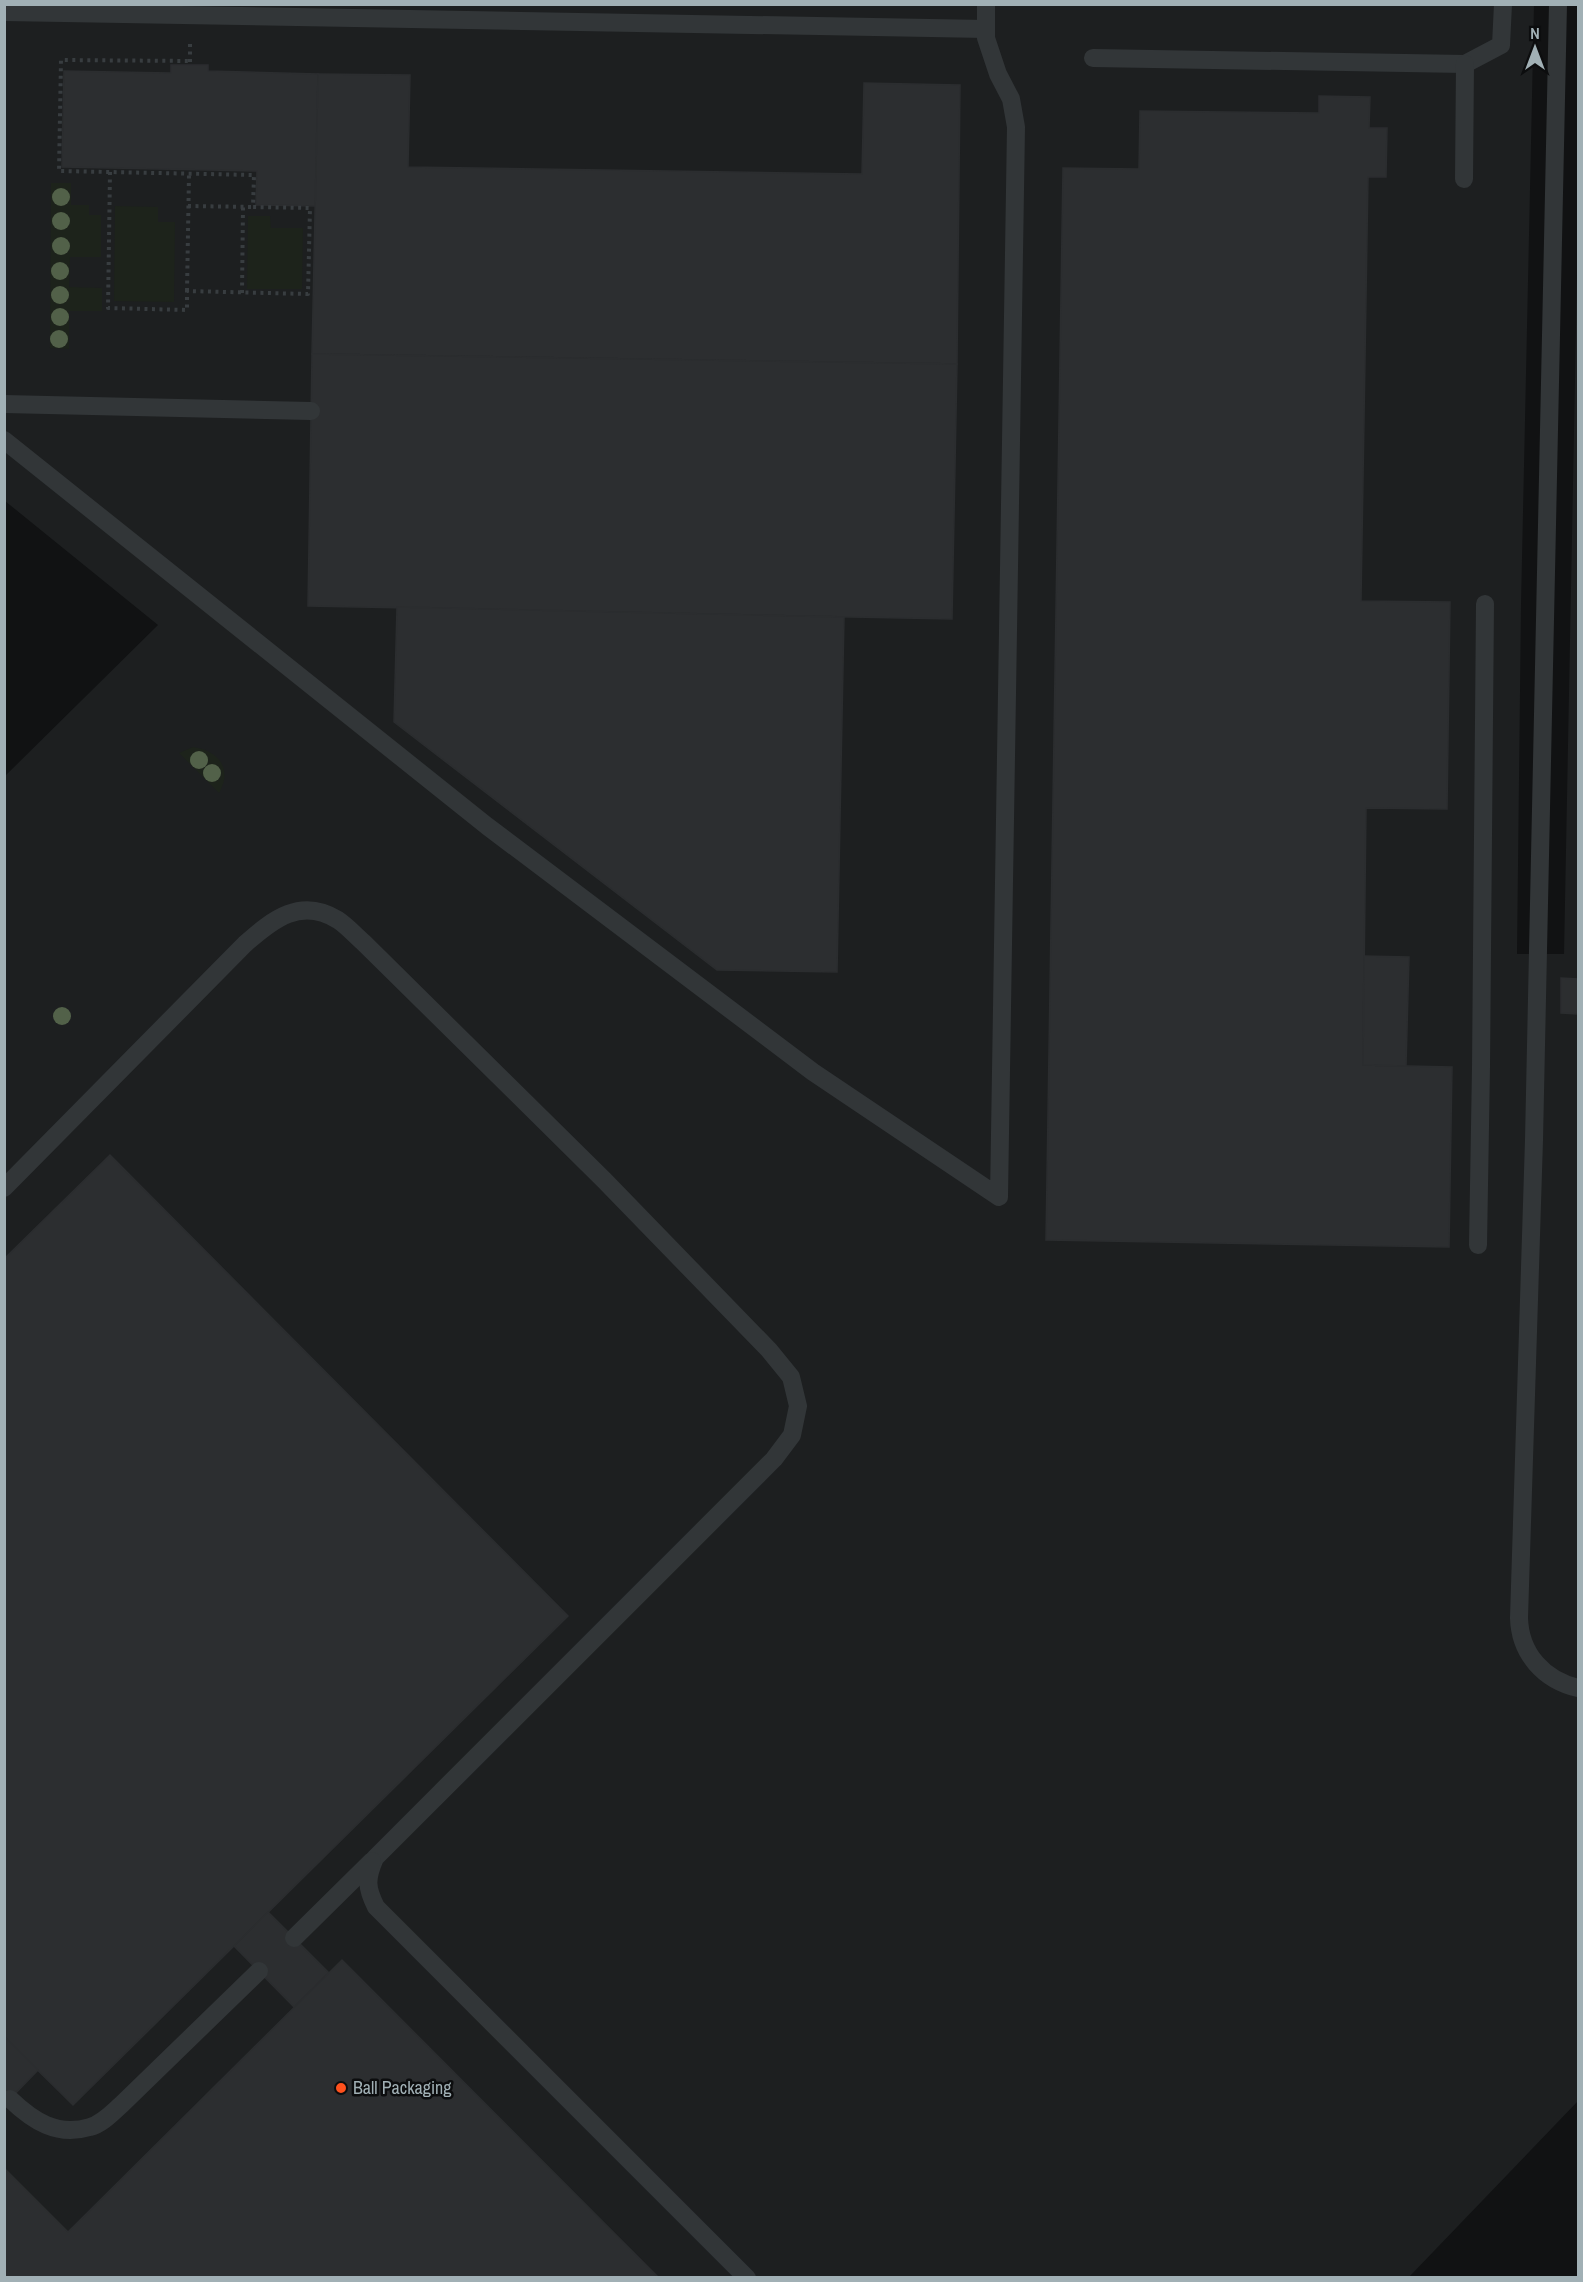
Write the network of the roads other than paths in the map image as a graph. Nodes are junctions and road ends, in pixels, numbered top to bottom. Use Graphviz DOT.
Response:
graph roads {
  1 [pos="986,4"];
  2 [pos="1503,4"];
  3 [pos="1558,4"];
  4 [pos="308,11"];
  5 [pos="4,12"];
  6 [pos="986,29"];
  7 [pos="1093,58"];
  8 [pos="1465,64"];
  9 [pos="1464,179"];
  10 [pos="4,404"];
  11 [pos="311,411"];
  12 [pos="4,441"];
  13 [pos="1485,604"];
  14 [pos="4,1188"];
  15 [pos="1478,1245"];
  16 [pos="1578,1688"];
  17 [pos="375,1858"];
  18 [pos="294,1938"];
  19 [pos="259,1971"];
  20 [pos="10,2099"];
  21 [pos="747,2277"];
  1 -- 6 [label="lane"];
  2 -- 8 [label="lane"];
  3 -- 16 [label="lane"];
  4 -- 5 [label="lane"];
  4 -- 6 [label="lane"];
  6 -- 12 [label="lane"];
  7 -- 8 [label="lane"];
  8 -- 9 [label="lane"];
  10 -- 11 [label="lane"];
  13 -- 15 [label="lane"];
  14 -- 17 [label="lane"];
  17 -- 18 [label="lane"];
  17 -- 21 [label="lane"];
  19 -- 20 [label="lane"];
}
